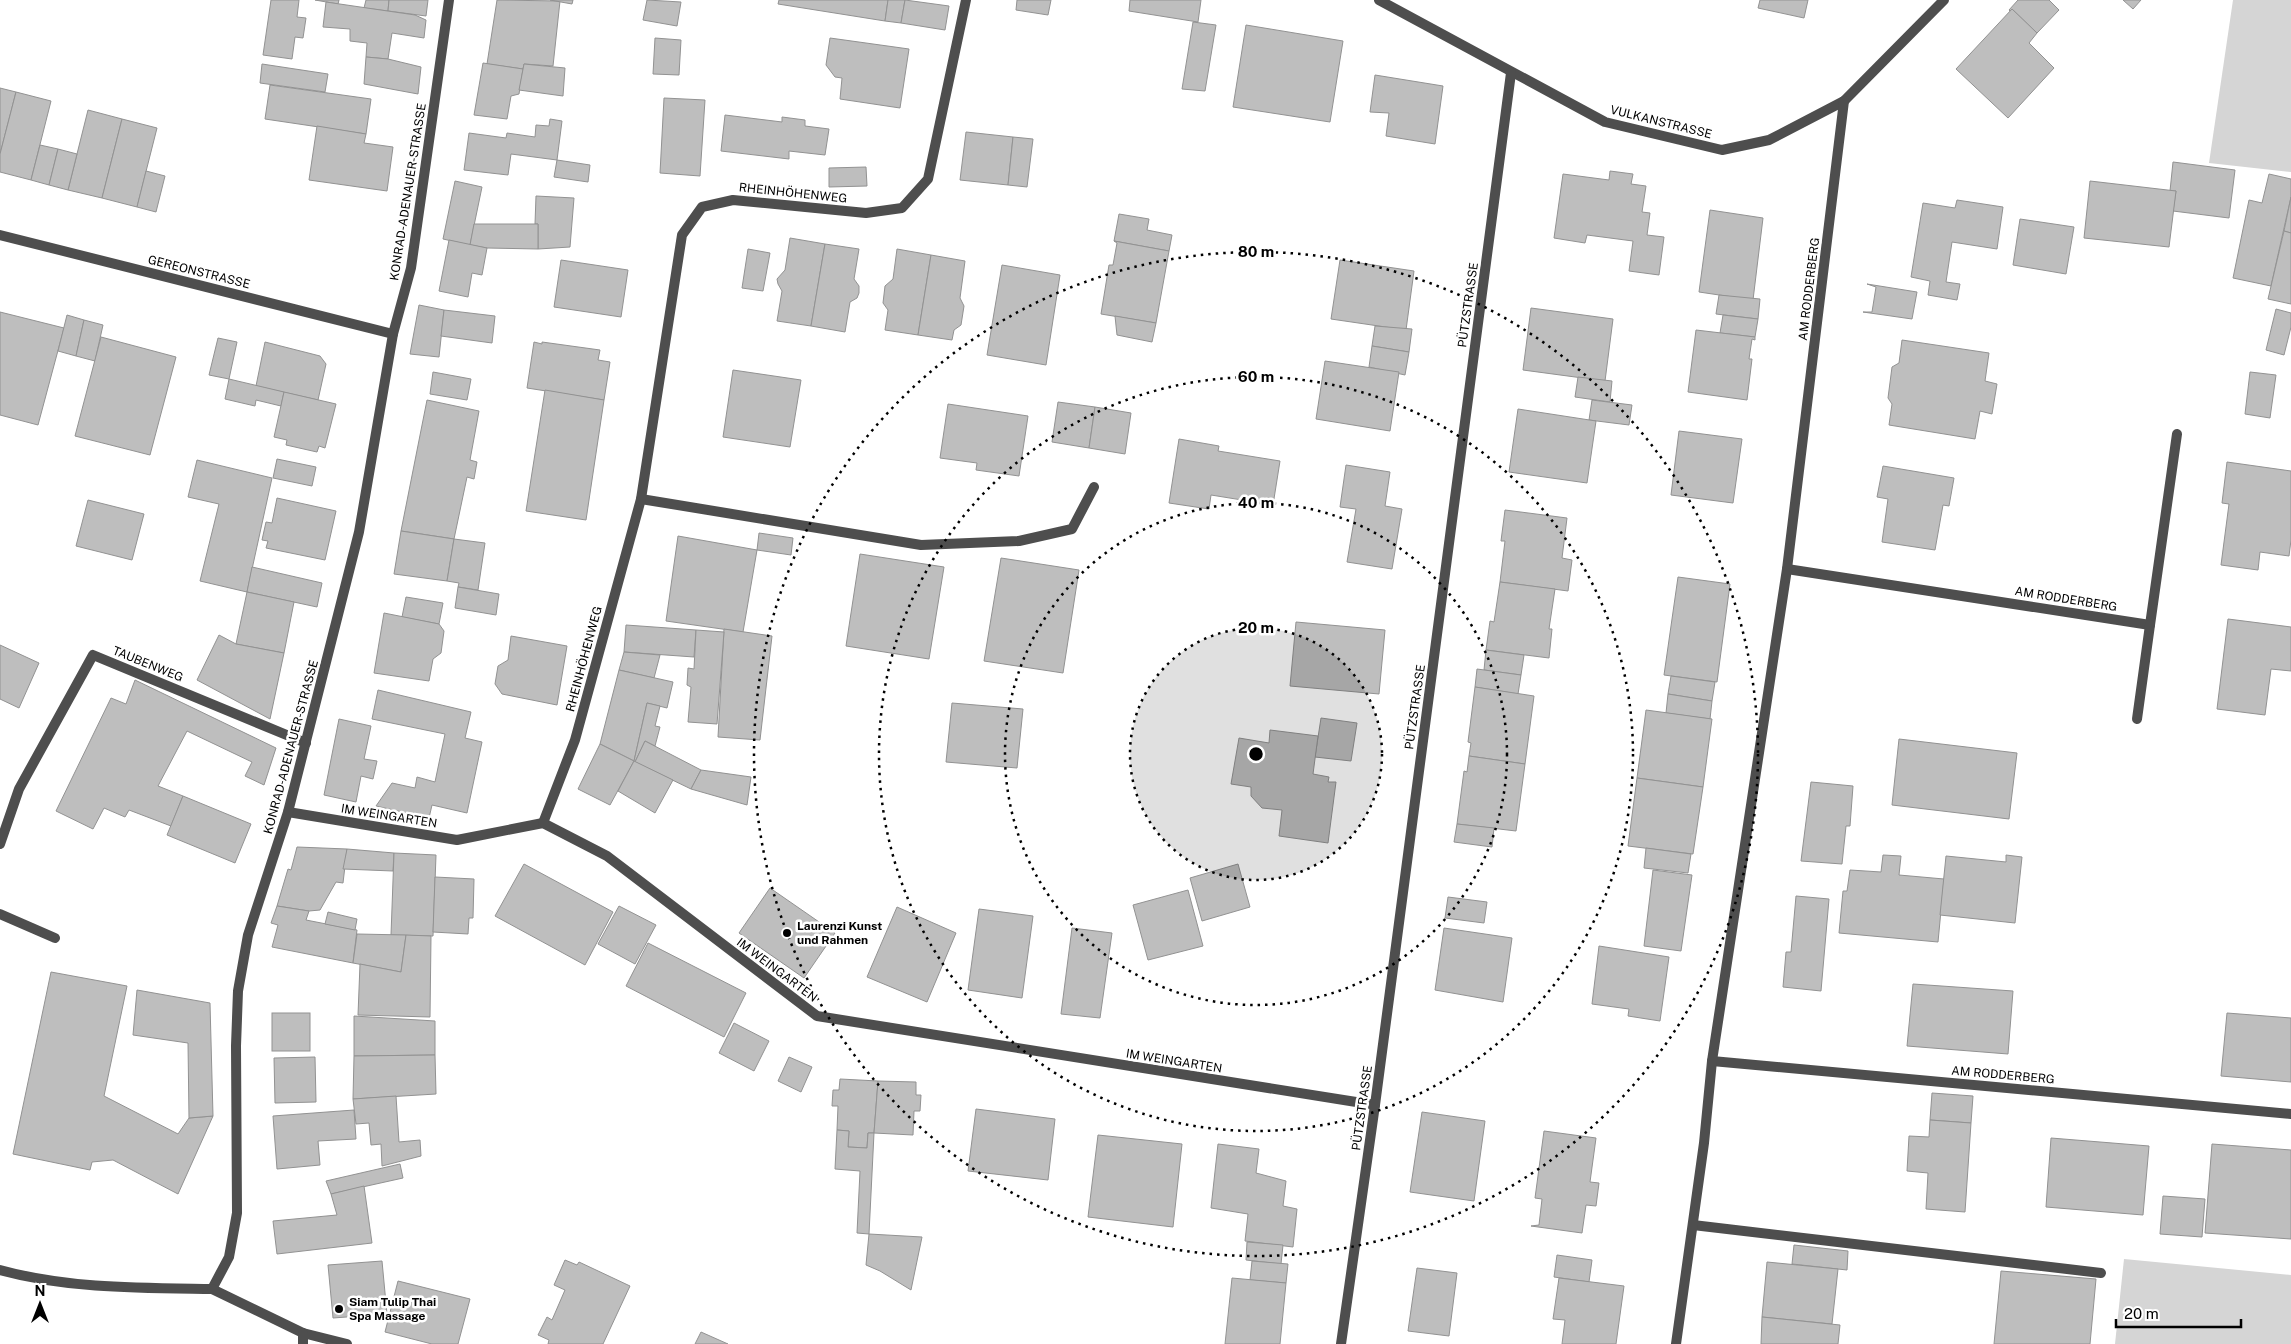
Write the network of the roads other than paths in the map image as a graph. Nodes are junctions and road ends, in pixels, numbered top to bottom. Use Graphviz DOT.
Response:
graph roads {
  1 [pos="449,0"];
  2 [pos="966,0"];
  3 [pos="1379,0"];
  4 [pos="1944,0"];
  5 [pos="1511,73"];
  6 [pos="1844,101"];
  7 [pos="0,235"];
  8 [pos="393,334"];
  9 [pos="2176,434"];
  10 [pos="1094,487"];
  11 [pos="641,500"];
  12 [pos="1787,569"];
  13 [pos="2150,625"];
  14 [pos="2138,720"];
  15 [pos="306,742"];
  16 [pos="288,812"];
  17 [pos="542,823"];
  18 [pos="0,844"];
  19 [pos="0,914"];
  20 [pos="55,938"];
  21 [pos="1712,1061"];
  22 [pos="1375,1105"];
  23 [pos="2291,1114"];
  24 [pos="1693,1224"];
  25 [pos="0,1270"];
  26 [pos="2101,1273"];
  27 [pos="212,1289"];
  28 [pos="303,1333"];
  29 [pos="303,1344"];
  30 [pos="347,1344"];
  31 [pos="1341,1344"];
  32 [pos="1676,1344"];
  1 -- 8 [label="street, KONRAD-ADENAUER-STRASSE"];
  2 -- 11 [label="street, RHEINHÖHENWEG"];
  3 -- 5 [label="street, VULKANSTRASSE"];
  4 -- 6 [label="street, VULKANSTRASSE"];
  5 -- 6 [label="street, VULKANSTRASSE"];
  5 -- 22 [label="street, PÜTZSTRASSE"];
  6 -- 12 [label="street, AM RODDERBERG"];
  7 -- 8 [label="street, GEREONSTRASSE"];
  8 -- 15 [label="street, KONRAD-ADENAUER-STRASSE"];
  9 -- 13 [label="street"];
  10 -- 11 [label="street"];
  11 -- 17 [label="street, RHEINHÖHENWEG"];
  12 -- 13 [label="street, AM RODDERBERG"];
  12 -- 21 [label="street, AM RODDERBERG"];
  13 -- 14 [label="street"];
  15 -- 16 [label="street, KONRAD-ADENAUER-STRASSE"];
  15 -- 18 [label="street, TAUBENWEG"];
  16 -- 17 [label="street, IM WEINGARTEN"];
  16 -- 27 [label="street, KONRAD-ADENAUER-STRASSE"];
  17 -- 22 [label="street, IM WEINGARTEN"];
  19 -- 20 [label="street"];
  21 -- 23 [label="street, AM RODDERBERG"];
  21 -- 24 [label="street, AM RODDERBERG"];
  22 -- 31 [label="street, PÜTZSTRASSE"];
  24 -- 26 [label="street"];
  24 -- 32 [label="street, AM RODDERBERG"];
  25 -- 27 [label="street"];
  27 -- 28 [label="street"];
  28 -- 29 [label="street"];
  28 -- 30 [label="street"];
}
